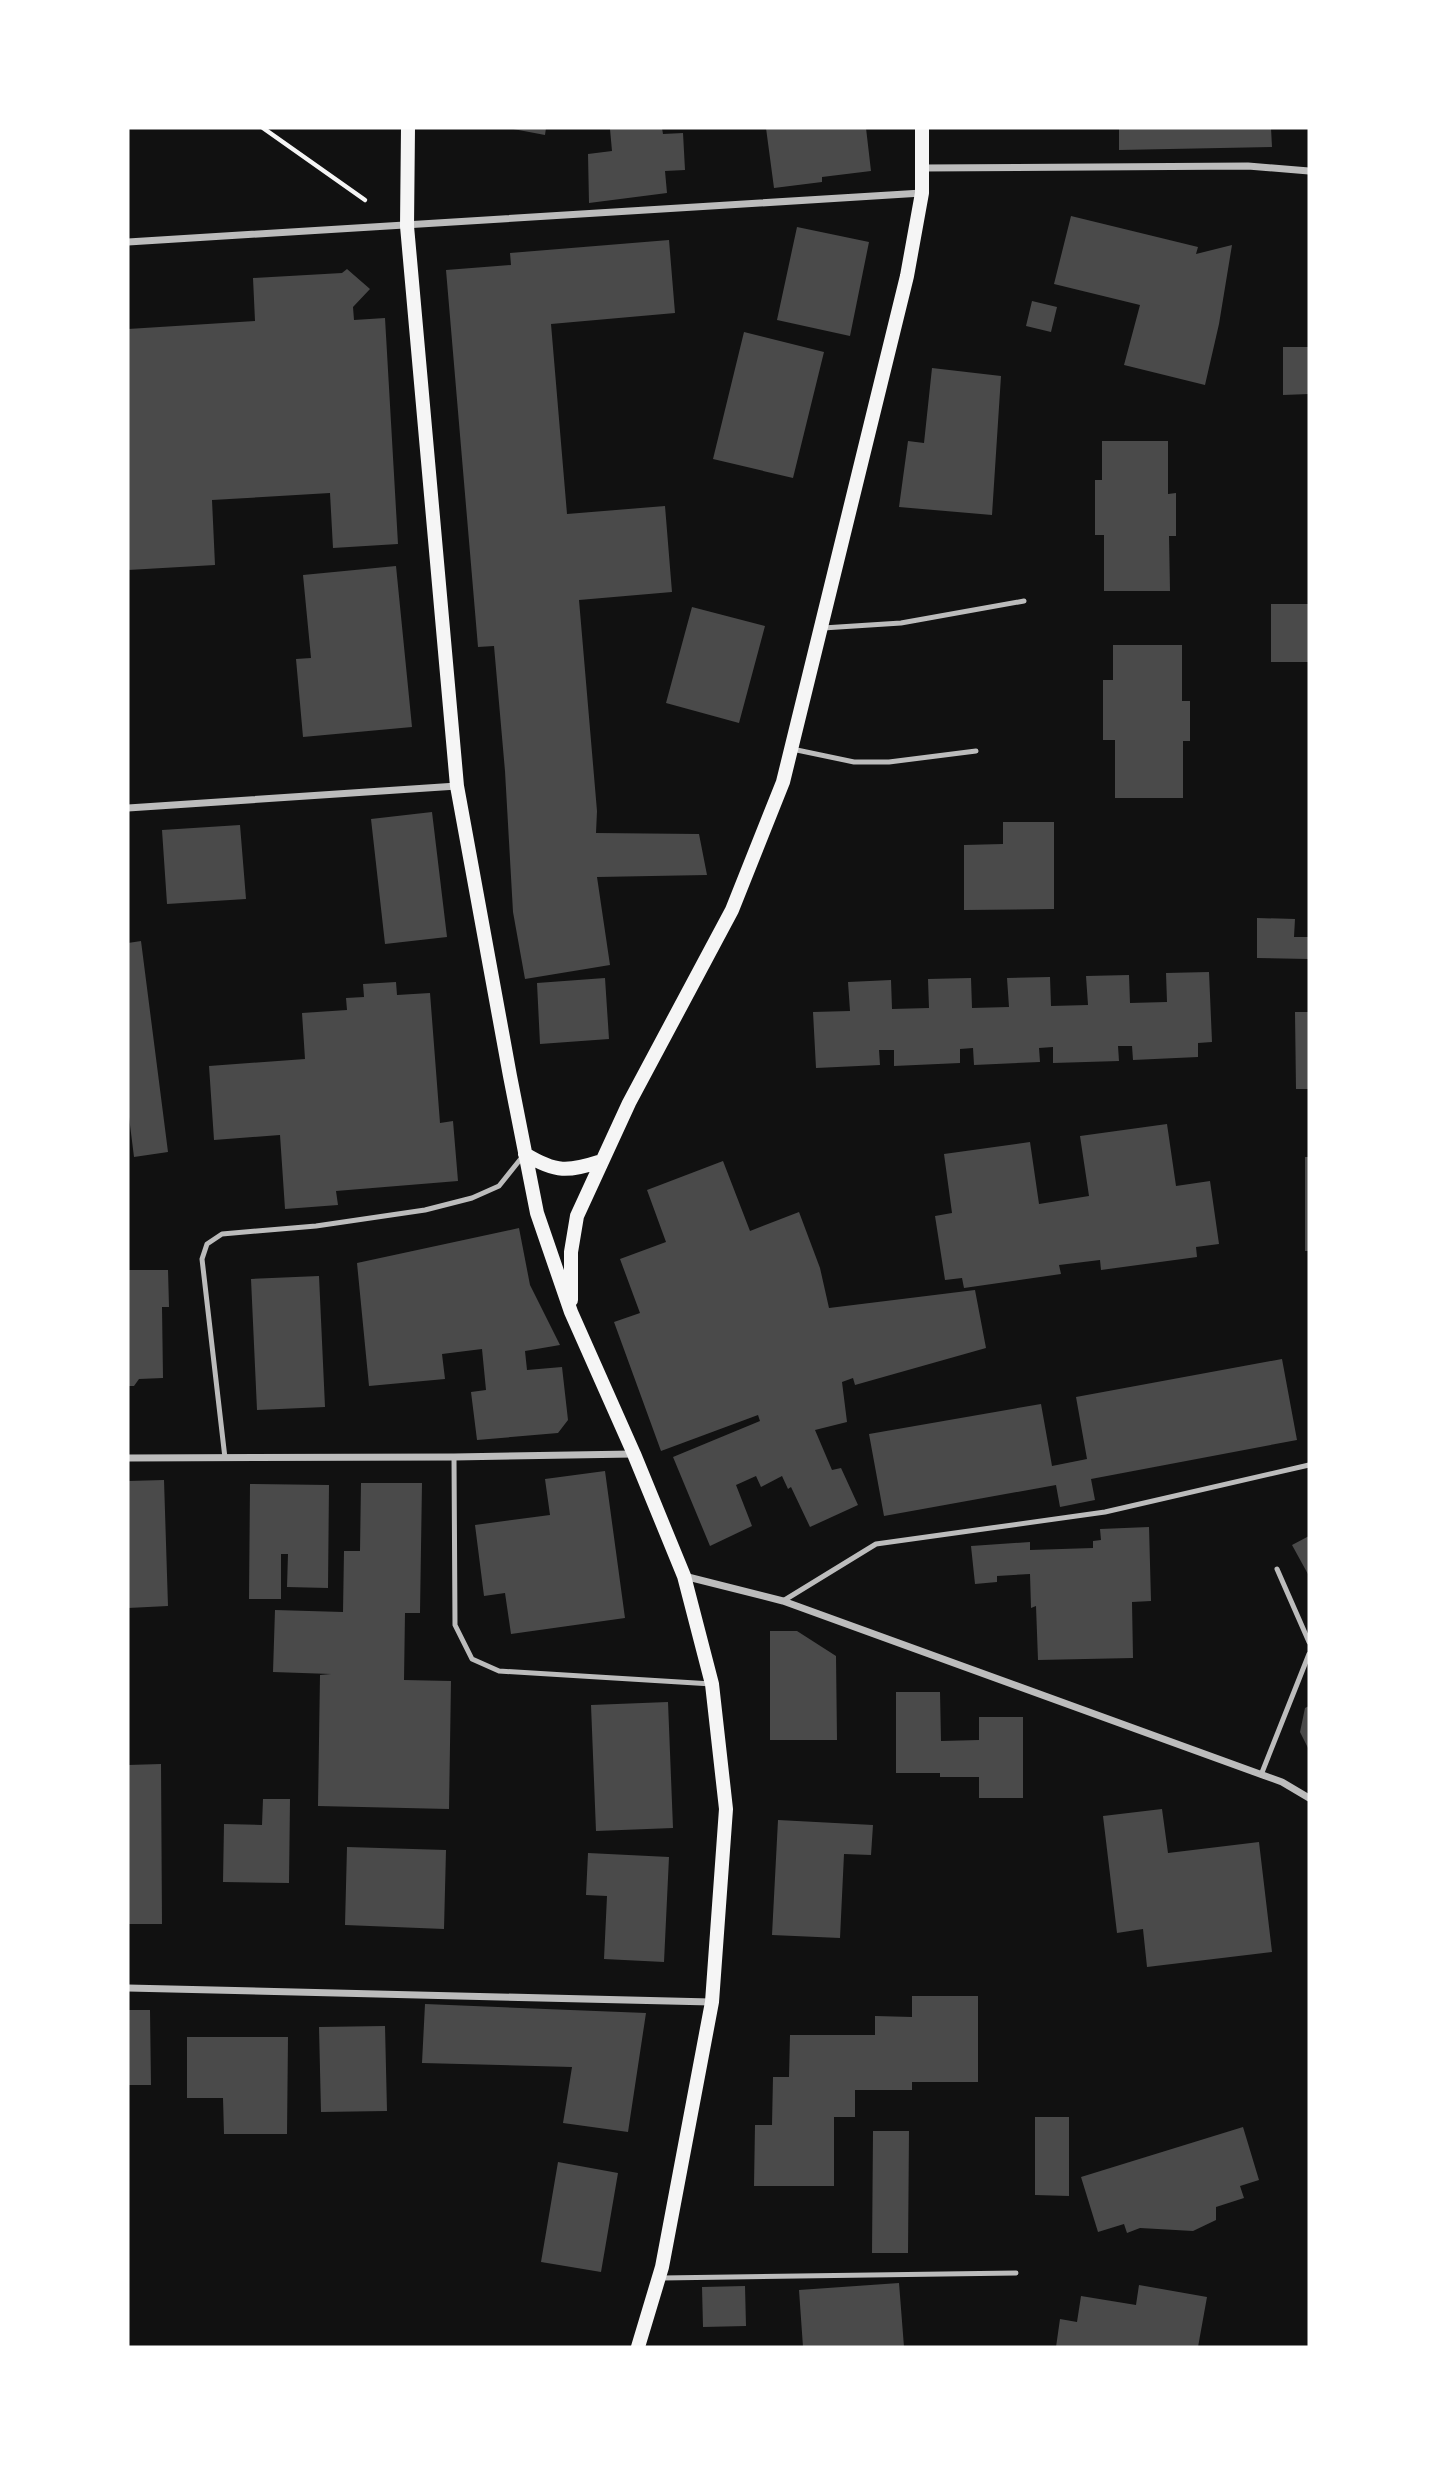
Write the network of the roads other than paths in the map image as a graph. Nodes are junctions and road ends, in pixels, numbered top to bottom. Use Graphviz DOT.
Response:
graph roads {
  1 [pos="408,128"];
  2 [pos="922,128"];
  3 [pos="923,168"];
  4 [pos="1309,171"];
  5 [pos="922,193"];
  6 [pos="407,226"];
  7 [pos="128,242"];
  8 [pos="1024,601"];
  9 [pos="821,628"];
  10 [pos="791,749"];
  11 [pos="976,751"];
  12 [pos="457,786"];
  13 [pos="128,808"];
  14 [pos="524,1154"];
  15 [pos="603,1161"];
  16 [pos="571,1312"];
  17 [pos="634,1454"];
  18 [pos="454,1457"];
  19 [pos="128,1458"];
  20 [pos="225,1458"];
  21 [pos="1309,1465"];
  22 [pos="1278,1569"];
  23 [pos="684,1576"];
  24 [pos="783,1601"];
  25 [pos="1309,1642"];
  26 [pos="1309,1654"];
  27 [pos="712,1684"];
  28 [pos="1261,1775"];
  29 [pos="1309,1798"];
  30 [pos="128,1988"];
  31 [pos="712,2002"];
  32 [pos="1016,2273"];
  33 [pos="659,2278"];
  34 [pos="638,2347"];
  1 -- 6 [label="main road"];
  2 -- 3 [label="main road"];
  3 -- 4 [label="street"];
  3 -- 5 [label="main road"];
  5 -- 6 [label="street"];
  5 -- 9 [label="main road"];
  6 -- 7 [label="street"];
  6 -- 12 [label="main road"];
  8 -- 9 [label="lane"];
  9 -- 10 [label="main road"];
  10 -- 11 [label="lane"];
  10 -- 15 [label="main road"];
  12 -- 13 [label="street"];
  12 -- 14 [label="main road"];
  14 -- 15 [label="main road"];
  14 -- 16 [label="main road"];
  14 -- 20 [label="lane"];
  15 -- 16 [label="main road"];
  16 -- 17 [label="main road"];
  17 -- 18 [label="street"];
  17 -- 23 [label="main road"];
  18 -- 20 [label="street"];
  18 -- 27 [label="lane"];
  19 -- 20 [label="street"];
  21 -- 24 [label="lane"];
  22 -- 25 [label="lane"];
  23 -- 24 [label="street"];
  23 -- 27 [label="main road"];
  24 -- 28 [label="street"];
  26 -- 28 [label="lane"];
  27 -- 31 [label="main road"];
  28 -- 29 [label="street"];
  30 -- 31 [label="street"];
  31 -- 33 [label="main road"];
  32 -- 33 [label="lane"];
  33 -- 34 [label="main road"];
}
